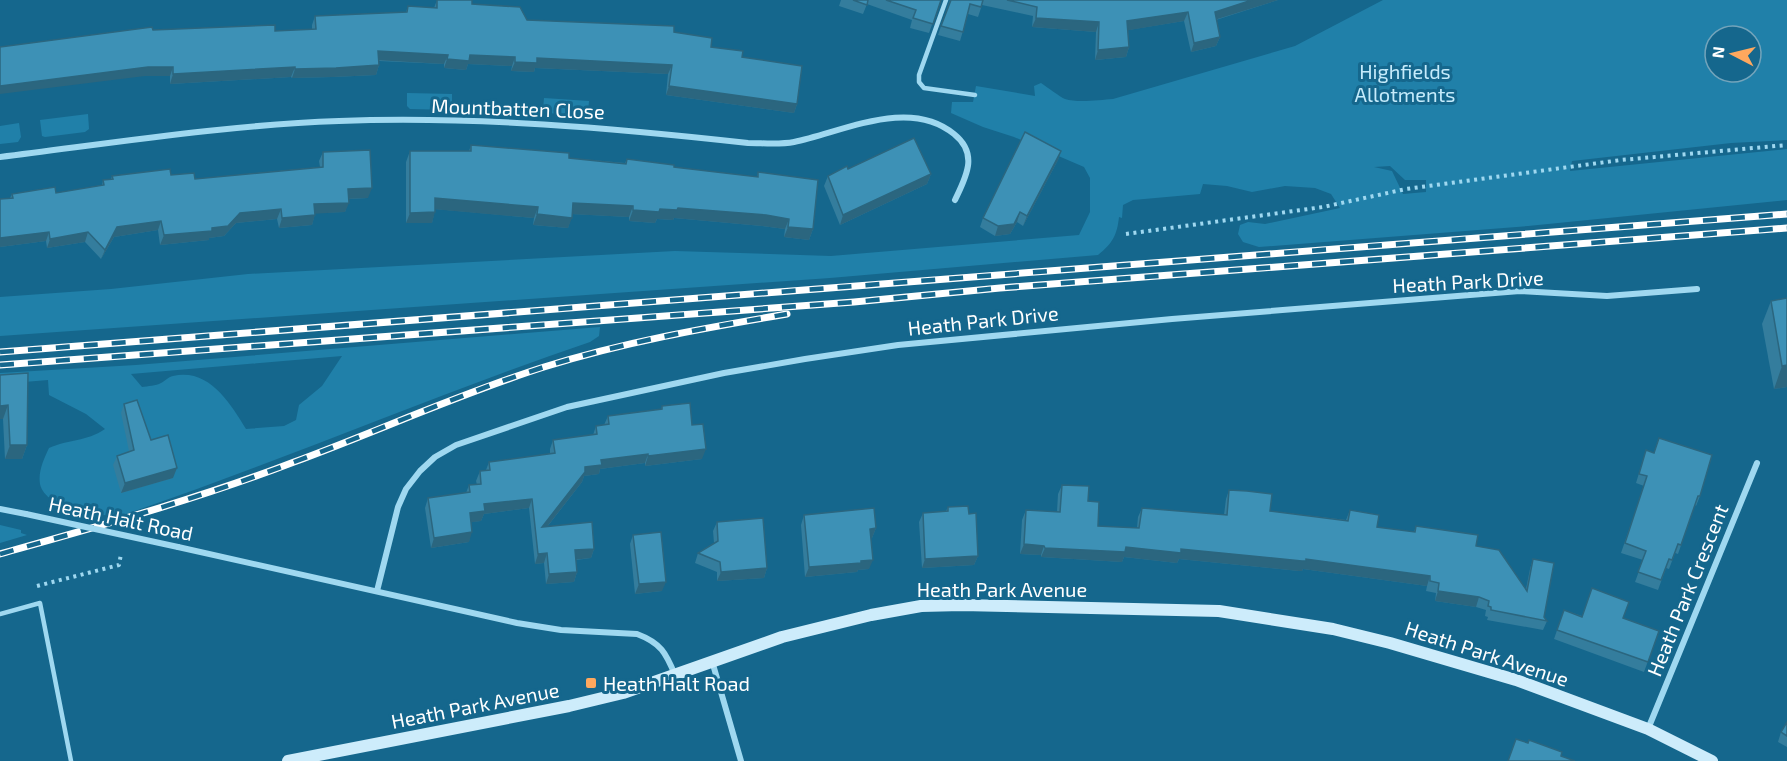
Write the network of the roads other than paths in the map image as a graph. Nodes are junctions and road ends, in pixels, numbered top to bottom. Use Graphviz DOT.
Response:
graph roads {
  1 [pos="946,0"];
  2 [pos="975,95"];
  3 [pos="0,157"];
  4 [pos="956,200"];
  5 [pos="1697,289"];
  6 [pos="1757,463"];
  7 [pos="0,509"];
  8 [pos="377,591"];
  9 [pos="0,614"];
  10 [pos="712,661"];
  11 [pos="675,675"];
  12 [pos="1648,729"];
  13 [pos="71,761"];
  14 [pos="288,761"];
  15 [pos="741,761"];
  16 [pos="1712,761"];
  1 -- 2 [label="lane"];
  3 -- 4 [label="street, Mountbatten Close"];
  5 -- 8 [label="street, Heath Park Drive"];
  6 -- 12 [label="street, Heath Park Crescent"];
  7 -- 8 [label="street, Heath Halt Road, bridge"];
  8 -- 11 [label="street, Heath Halt Road"];
  9 -- 13 [label="lane"];
  10 -- 11 [label="street, Heath Park Avenue"];
  10 -- 12 [label="street, Heath Park Avenue"];
  10 -- 15 [label="street"];
  11 -- 14 [label="street, Heath Park Avenue"];
  12 -- 16 [label="street, Heath Park Avenue"];
}
